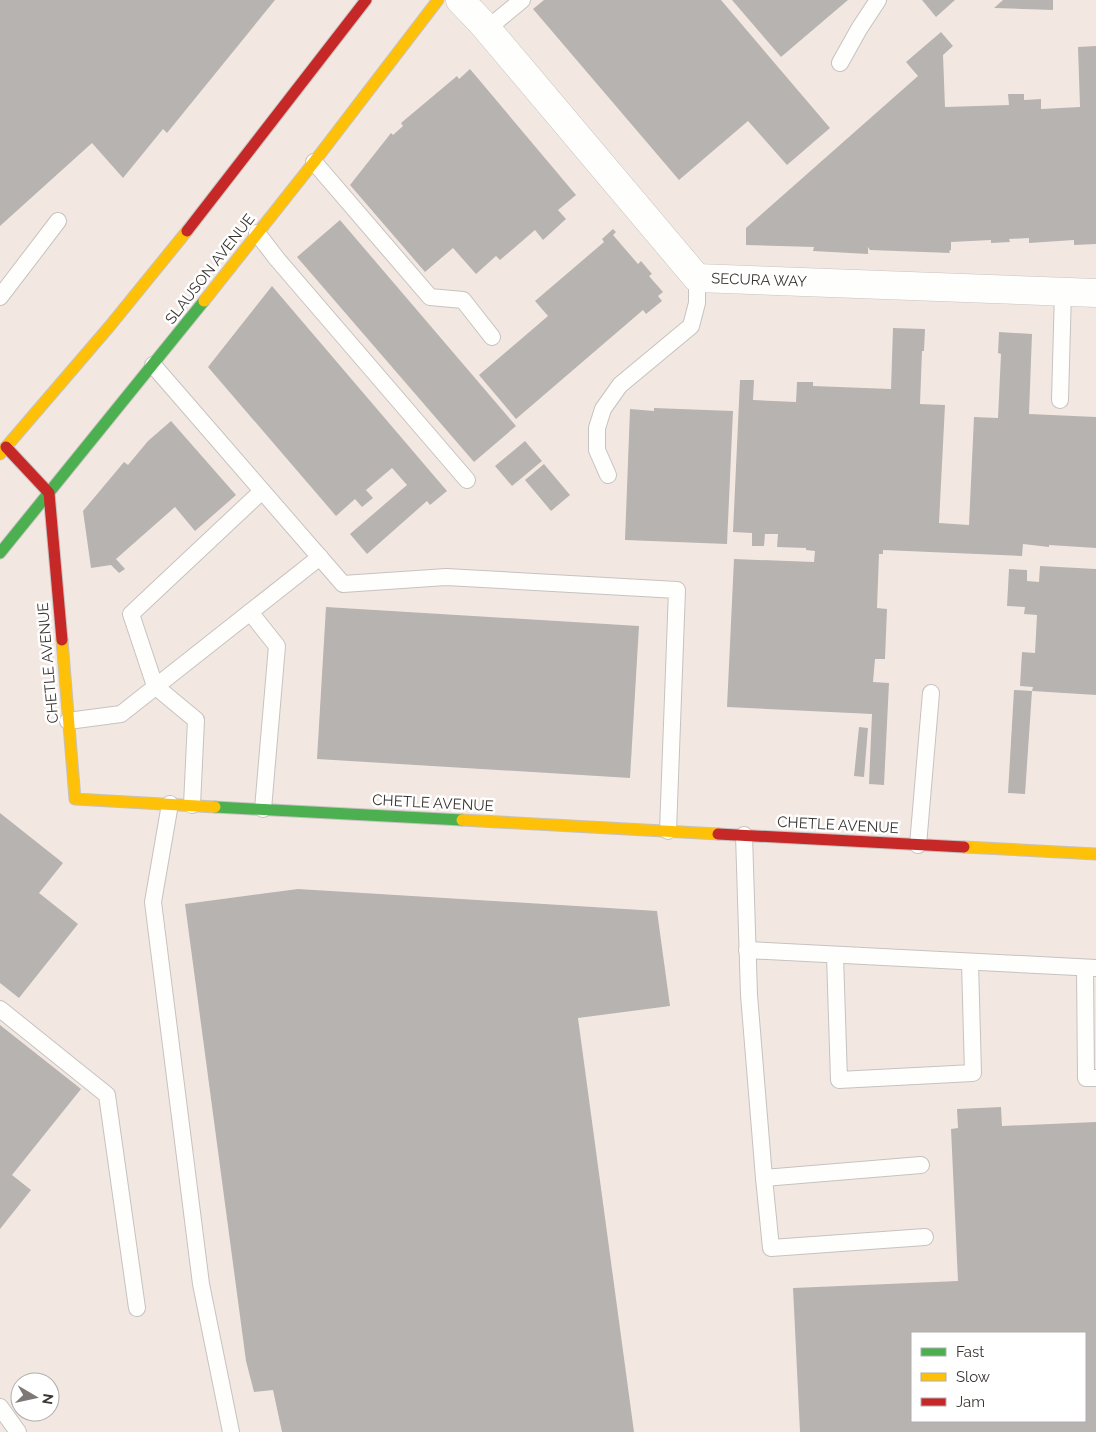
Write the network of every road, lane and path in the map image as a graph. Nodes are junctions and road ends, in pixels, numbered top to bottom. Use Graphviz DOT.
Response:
graph roads {
  1 [pos="366,0"];
  2 [pos="438,0"];
  3 [pos="460,0"];
  4 [pos="522,0"];
  5 [pos="878,0"];
  6 [pos="487,29"];
  7 [pos="840,62"];
  8 [pos="314,162"];
  9 [pos="58,221"];
  10 [pos="258,233"];
  11 [pos="697,278"];
  12 [pos="1063,291"];
  13 [pos="1096,293"];
  14 [pos="0,297"];
  15 [pos="492,337"];
  16 [pos="153,365"];
  17 [pos="1060,400"];
  18 [pos="3,450"];
  19 [pos="608,475"];
  20 [pos="468,480"];
  21 [pos="262,491"];
  22 [pos="49,493"];
  23 [pos="0,553"];
  24 [pos="320,557"];
  25 [pos="250,612"];
  26 [pos="154,686"];
  27 [pos="930,693"];
  28 [pos="68,721"];
  29 [pos="170,804"];
  30 [pos="192,805"];
  31 [pos="263,809"];
  32 [pos="668,831"];
  33 [pos="744,835"];
  34 [pos="918,845"];
  35 [pos="1096,854"];
  36 [pos="747,950"];
  37 [pos="835,954"];
  38 [pos="970,962"];
  39 [pos="1090,968"];
  40 [pos="0,1009"];
  41 [pos="1096,1078"];
  42 [pos="921,1165"];
  43 [pos="764,1178"];
  44 [pos="925,1237"];
  45 [pos="137,1308"];
  46 [pos="0,1407"];
  47 [pos="18,1432"];
  48 [pos="231,1432"];
  1 -- 18 [label="street"];
  2 -- 8 [label="street, SLAUSON AVENUE"];
  3 -- 6 [label="street, SECURA WAY"];
  4 -- 6 [label="lane"];
  5 -- 7 [label="lane"];
  6 -- 11 [label="street, SECURA WAY"];
  8 -- 10 [label="street, SLAUSON AVENUE"];
  8 -- 15 [label="lane"];
  9 -- 14 [label="lane"];
  10 -- 16 [label="street, SLAUSON AVENUE"];
  10 -- 20 [label="lane"];
  11 -- 12 [label="street, SECURA WAY"];
  11 -- 19 [label="lane"];
  12 -- 13 [label="street, SECURA WAY"];
  12 -- 17 [label="lane"];
  16 -- 21 [label="lane"];
  16 -- 22 [label="street, SLAUSON AVENUE"];
  18 -- 22 [label="street"];
  21 -- 24 [label="lane"];
  21 -- 26 [label="lane"];
  22 -- 23 [label="street, SLAUSON AVENUE"];
  22 -- 28 [label="street, CHETLE AVENUE"];
  24 -- 25 [label="lane"];
  24 -- 32 [label="lane"];
  25 -- 26 [label="lane"];
  25 -- 31 [label="lane"];
  26 -- 28 [label="lane"];
  26 -- 30 [label="lane"];
  27 -- 34 [label="lane"];
  28 -- 29 [label="street, CHETLE AVENUE"];
  29 -- 30 [label="street, CHETLE AVENUE"];
  29 -- 48 [label="lane"];
  30 -- 31 [label="street, CHETLE AVENUE"];
  31 -- 32 [label="street, CHETLE AVENUE"];
  32 -- 33 [label="street, CHETLE AVENUE"];
  33 -- 34 [label="street, CHETLE AVENUE"];
  33 -- 36 [label="lane"];
  34 -- 35 [label="street, CHETLE AVENUE"];
  36 -- 37 [label="lane"];
  36 -- 43 [label="lane"];
  37 -- 38 [label="lane"];
  37 -- 38 [label="lane"];
  38 -- 39 [label="lane"];
  39 -- 41 [label="lane"];
  40 -- 45 [label="lane"];
  42 -- 43 [label="lane"];
  43 -- 44 [label="lane"];
  46 -- 47 [label="lane"];
}
